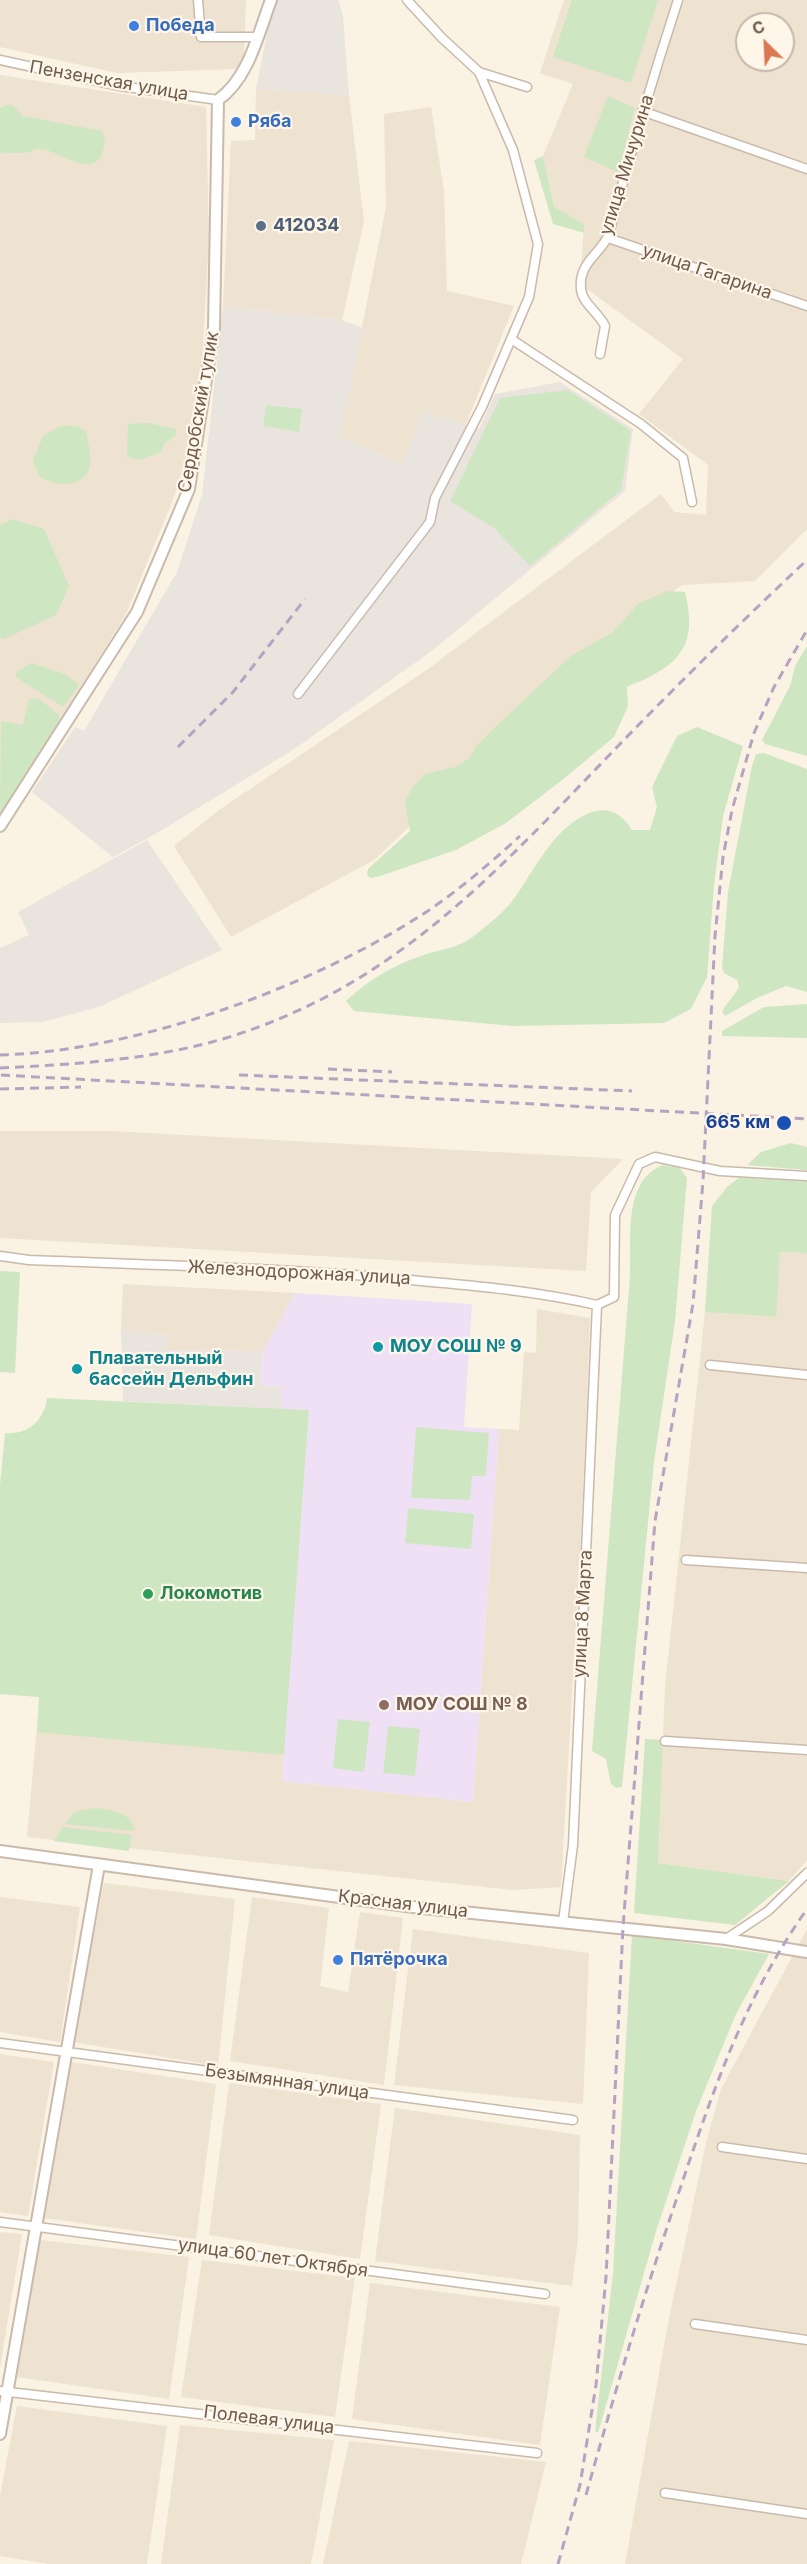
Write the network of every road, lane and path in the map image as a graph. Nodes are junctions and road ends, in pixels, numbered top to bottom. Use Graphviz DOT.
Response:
graph roads {
  1 [pos="198,0"];
  2 [pos="271,0"];
  3 [pos="407,0"];
  4 [pos="678,0"];
  5 [pos="257,37"];
  6 [pos="0,60"];
  7 [pos="480,72"];
  8 [pos="528,87"];
  9 [pos="218,100"];
  10 [pos="642,111"];
  11 [pos="807,169"];
  12 [pos="608,238"];
  13 [pos="807,306"];
  14 [pos="511,339"];
  15 [pos="600,354"];
  16 [pos="692,502"];
  17 [pos="298,694"];
  18 [pos="0,826"];
  19 [pos="807,1176"];
  20 [pos="0,1256"];
  21 [pos="597,1305"];
  22 [pos="710,1365"];
  23 [pos="807,1375"];
  24 [pos="686,1560"];
  25 [pos="807,1568"];
  26 [pos="665,1741"];
  27 [pos="807,1750"];
  28 [pos="0,1851"];
  29 [pos="99,1865"];
  30 [pos="807,1873"];
  31 [pos="563,1922"];
  32 [pos="726,1939"];
  33 [pos="807,1952"];
  34 [pos="0,2043"];
  35 [pos="65,2052"];
  36 [pos="573,2120"];
  37 [pos="722,2147"];
  38 [pos="807,2159"];
  39 [pos="0,2222"];
  40 [pos="34,2226"];
  41 [pos="545,2294"];
  42 [pos="695,2324"];
  43 [pos="807,2340"];
  44 [pos="4,2391"];
  45 [pos="0,2434"];
  46 [pos="537,2453"];
  47 [pos="665,2493"];
  48 [pos="807,2514"];
  1 -- 5 [label="street"];
  2 -- 5 [label="street"];
  3 -- 7 [label="street"];
  4 -- 10 [label="street, улица Мичурина"];
  5 -- 9 [label="street"];
  6 -- 9 [label="street, Пензенская улица"];
  7 -- 8 [label="street"];
  7 -- 14 [label="street"];
  9 -- 18 [label="street, Сердобский тупик"];
  10 -- 11 [label="street"];
  10 -- 12 [label="street, улица Мичурина"];
  12 -- 13 [label="street, улица Гагарина"];
  12 -- 15 [label="street, улица Мичурина"];
  14 -- 16 [label="street"];
  14 -- 17 [label="street"];
  19 -- 21 [label="street"];
  20 -- 21 [label="street, Железнодорожная улица"];
  21 -- 31 [label="street, улица 8 Марта"];
  22 -- 23 [label="street"];
  24 -- 25 [label="street"];
  26 -- 27 [label="street"];
  28 -- 29 [label="street, Красная улица"];
  29 -- 31 [label="street, Красная улица"];
  29 -- 35 [label="street"];
  30 -- 32 [label="street"];
  31 -- 32 [label="street, Красная улица"];
  32 -- 33 [label="street, Красная улица"];
  34 -- 35 [label="street, Безымянная улица"];
  35 -- 36 [label="street, Безымянная улица"];
  35 -- 40 [label="street"];
  37 -- 38 [label="street"];
  39 -- 40 [label="street, улица 60 лет Октября"];
  40 -- 41 [label="street, улица 60 лет Октября"];
  40 -- 44 [label="street"];
  42 -- 43 [label="street"];
  44 -- 45 [label="street"];
  44 -- 46 [label="street, Полевая улица"];
  47 -- 48 [label="street"];
}
